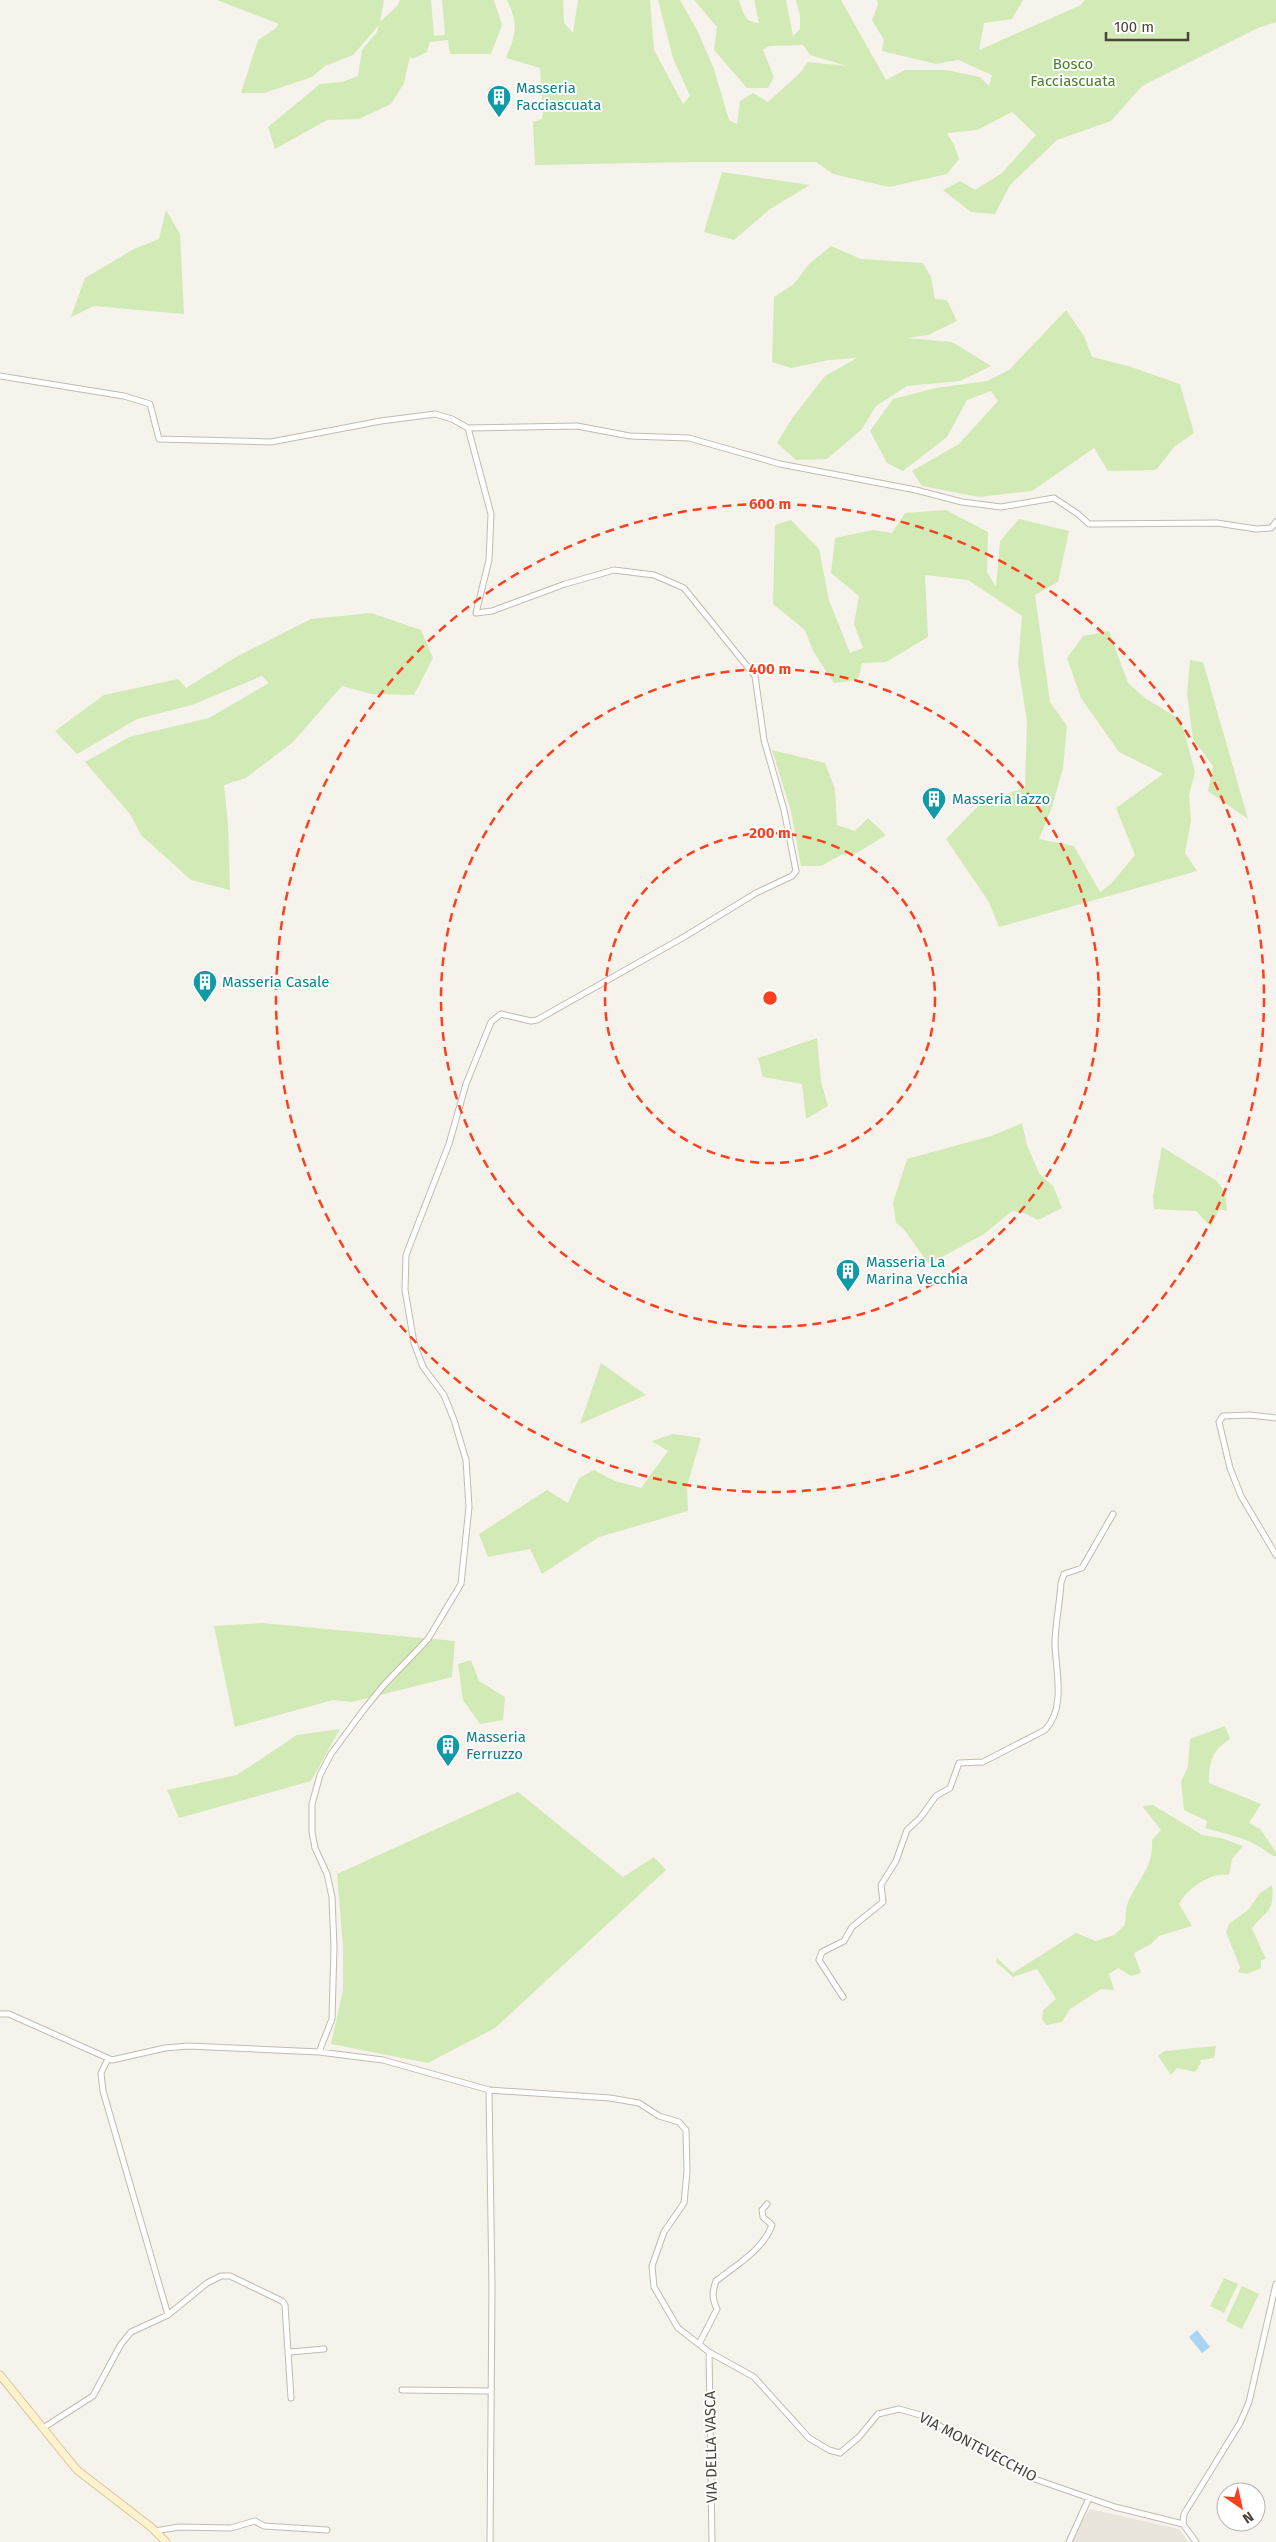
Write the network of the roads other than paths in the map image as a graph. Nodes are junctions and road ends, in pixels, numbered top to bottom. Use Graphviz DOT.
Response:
graph roads {
  1 [pos="0,376"];
  2 [pos="468,428"];
  3 [pos="1276,522"];
  4 [pos="1276,1418"];
  5 [pos="1113,1514"];
  6 [pos="1276,1555"];
  7 [pos="843,1997"];
  8 [pos="0,2014"];
  9 [pos="319,2052"];
  10 [pos="108,2059"];
  11 [pos="490,2090"];
  12 [pos="767,2204"];
  13 [pos="1276,2284"];
  14 [pos="168,2315"];
  15 [pos="699,2344"];
  16 [pos="324,2349"];
  17 [pos="290,2352"];
  18 [pos="709,2352"];
  19 [pos="0,2375"];
  20 [pos="402,2390"];
  21 [pos="491,2391"];
  22 [pos="290,2398"];
  23 [pos="43,2428"];
  24 [pos="1089,2498"];
  25 [pos="1183,2524"];
  26 [pos="327,2530"];
  27 [pos="155,2531"];
  28 [pos="166,2542"];
  29 [pos="490,2542"];
  30 [pos="712,2542"];
  31 [pos="1069,2542"];
  32 [pos="1196,2542"];
  1 -- 2 [label="street"];
  2 -- 3 [label="street"];
  2 -- 9 [label="street"];
  4 -- 6 [label="street"];
  5 -- 7 [label="street"];
  8 -- 10 [label="street"];
  9 -- 10 [label="street"];
  9 -- 11 [label="street"];
  10 -- 14 [label="street"];
  11 -- 15 [label="street"];
  11 -- 21 [label="street"];
  12 -- 15 [label="street"];
  13 -- 25 [label="street"];
  14 -- 17 [label="street"];
  14 -- 23 [label="street"];
  15 -- 18 [label="street"];
  16 -- 17 [label="street"];
  17 -- 22 [label="street"];
  18 -- 24 [label="street, VIA MONTEVECCHIO"];
  18 -- 30 [label="street, VIA DELLA VASCA"];
  19 -- 23 [label="main road"];
  20 -- 21 [label="street"];
  21 -- 29 [label="street"];
  23 -- 27 [label="main road"];
  24 -- 25 [label="street, VIA MONTEVECCHIO"];
  24 -- 31 [label="street"];
  25 -- 32 [label="street"];
  26 -- 27 [label="street"];
  27 -- 28 [label="main road"];
}
